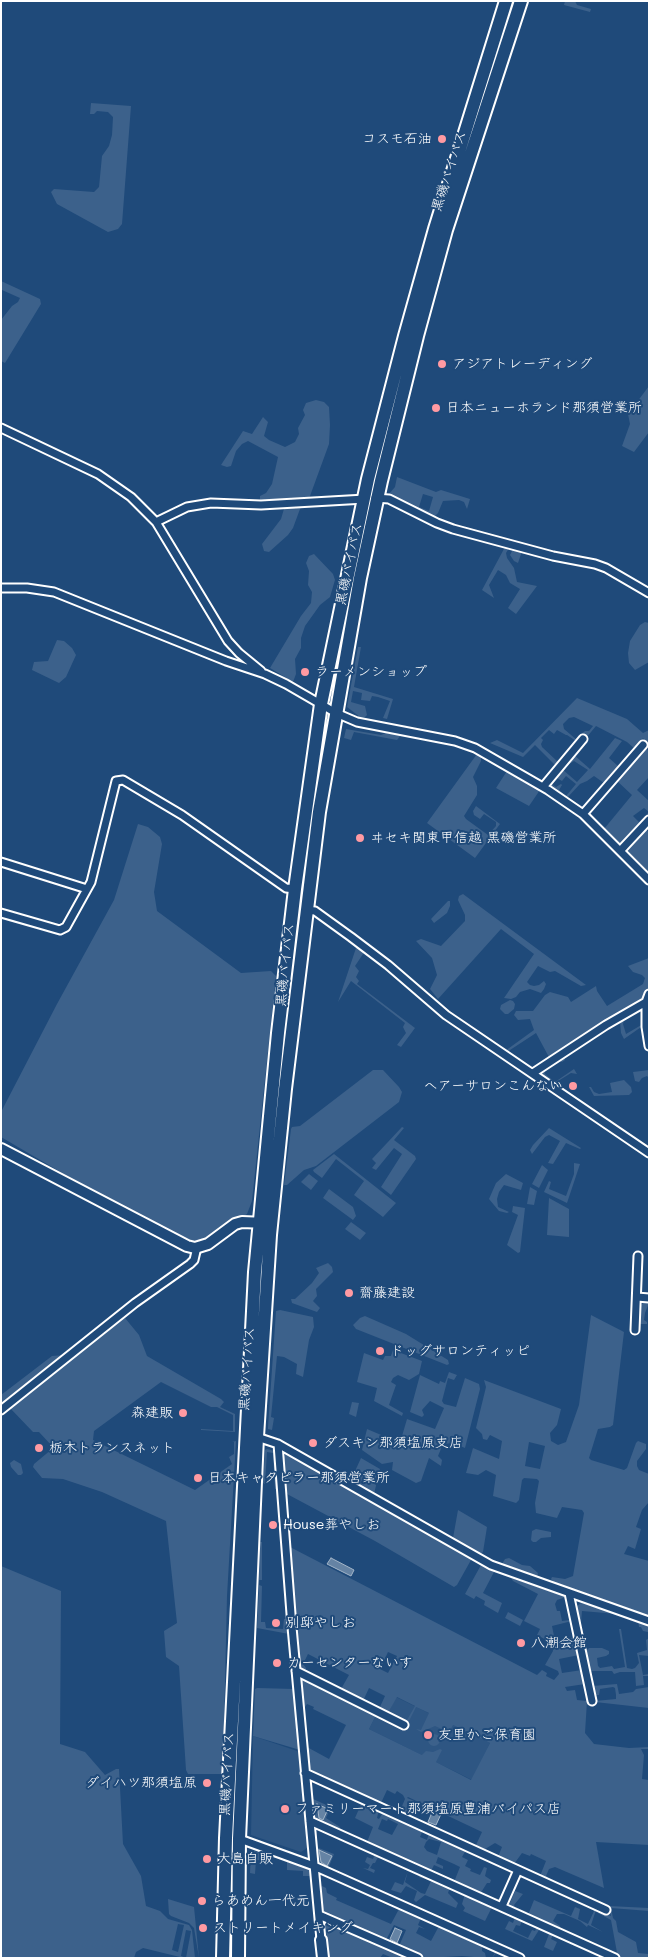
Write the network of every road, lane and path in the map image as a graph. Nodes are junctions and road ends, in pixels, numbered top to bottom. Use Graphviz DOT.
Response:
graph roads {
  1 [pos="506,1"];
  2 [pos="521,1"];
  3 [pos="1,428"];
  4 [pos="378,497"];
  5 [pos="364,499"];
  6 [pos="156,522"];
  7 [pos="1,588"];
  8 [pos="649,593"];
  9 [pos="265,674"];
  10 [pos="321,704"];
  11 [pos="336,714"];
  12 [pos="583,739"];
  13 [pos="643,745"];
  14 [pos="543,787"];
  15 [pos="583,814"];
  16 [pos="649,820"];
  17 [pos="620,851"];
  18 [pos="1,862"];
  19 [pos="649,880"];
  20 [pos="88,889"];
  21 [pos="295,889"];
  22 [pos="306,910"];
  23 [pos="1,913"];
  24 [pos="648,998"];
  25 [pos="649,1046"];
  26 [pos="533,1074"];
  27 [pos="1,1149"];
  28 [pos="649,1153"];
  29 [pos="266,1223"];
  30 [pos="197,1247"];
  31 [pos="638,1256"];
  32 [pos="636,1297"];
  33 [pos="649,1298"];
  34 [pos="635,1330"];
  35 [pos="1,1410"];
  36 [pos="252,1437"];
  37 [pos="278,1444"];
  38 [pos="569,1593"];
  39 [pos="649,1621"];
  40 [pos="296,1671"];
  41 [pos="592,1701"];
  42 [pos="404,1725"];
  43 [pos="305,1773"];
  44 [pos="310,1821"];
  45 [pos="226,1838"];
  46 [pos="239,1839"];
  47 [pos="314,1866"];
  48 [pos="518,1870"];
  49 [pos="502,1906"];
  50 [pos="606,1910"];
  51 [pos="319,1915"];
  52 [pos="321,1940"];
  53 [pos="223,1958"];
  54 [pos="238,1958"];
  55 [pos="323,1958"];
  56 [pos="418,1958"];
  57 [pos="520,1958"];
  58 [pos="615,1958"];
  1 -- 5 [label="highway, 黒磯バイパス"];
  2 -- 4 [label="highway, 黒磯バイパス"];
  3 -- 6 [label="street"];
  4 -- 5 [label="street"];
  4 -- 8 [label="street"];
  4 -- 11 [label="highway, 黒磯バイパス"];
  5 -- 6 [label="street"];
  5 -- 10 [label="highway, 黒磯バイパス"];
  6 -- 9 [label="street"];
  7 -- 9 [label="street"];
  9 -- 10 [label="street"];
  10 -- 11 [label="street"];
  10 -- 21 [label="highway, 黒磯バイパス"];
  11 -- 14 [label="street"];
  11 -- 22 [label="highway, 黒磯バイパス"];
  12 -- 14 [label="street"];
  13 -- 15 [label="street"];
  14 -- 15 [label="street"];
  15 -- 17 [label="street"];
  16 -- 17 [label="street"];
  17 -- 19 [label="street"];
  18 -- 20 [label="street"];
  20 -- 21 [label="street"];
  20 -- 23 [label="street"];
  21 -- 29 [label="highway, 黒磯バイパス"];
  22 -- 26 [label="street"];
  22 -- 29 [label="highway, 黒磯バイパス"];
  24 -- 25 [label="street"];
  24 -- 26 [label="street"];
  26 -- 28 [label="street"];
  27 -- 30 [label="street"];
  29 -- 30 [label="street"];
  29 -- 36 [label="highway, 黒磯バイパス"];
  30 -- 35 [label="street"];
  31 -- 32 [label="street"];
  32 -- 33 [label="street"];
  32 -- 34 [label="street"];
  36 -- 37 [label="street"];
  36 -- 45 [label="highway, 黒磯バイパス"];
  36 -- 46 [label="highway, 黒磯バイパス"];
  37 -- 38 [label="street"];
  37 -- 40 [label="street"];
  38 -- 39 [label="street"];
  38 -- 41 [label="street"];
  40 -- 42 [label="street"];
  40 -- 43 [label="street"];
  43 -- 44 [label="street"];
  43 -- 48 [label="street"];
  44 -- 47 [label="street"];
  44 -- 49 [label="street"];
  45 -- 46 [label="street"];
  45 -- 53 [label="highway, 黒磯バイパス"];
  46 -- 47 [label="street"];
  46 -- 54 [label="highway, 黒磯バイパス"];
  47 -- 51 [label="street"];
  47 -- 57 [label="street"];
  48 -- 49 [label="street"];
  48 -- 50 [label="street"];
  49 -- 58 [label="street"];
  51 -- 52 [label="street"];
  51 -- 56 [label="street"];
  52 -- 55 [label="street"];
}
